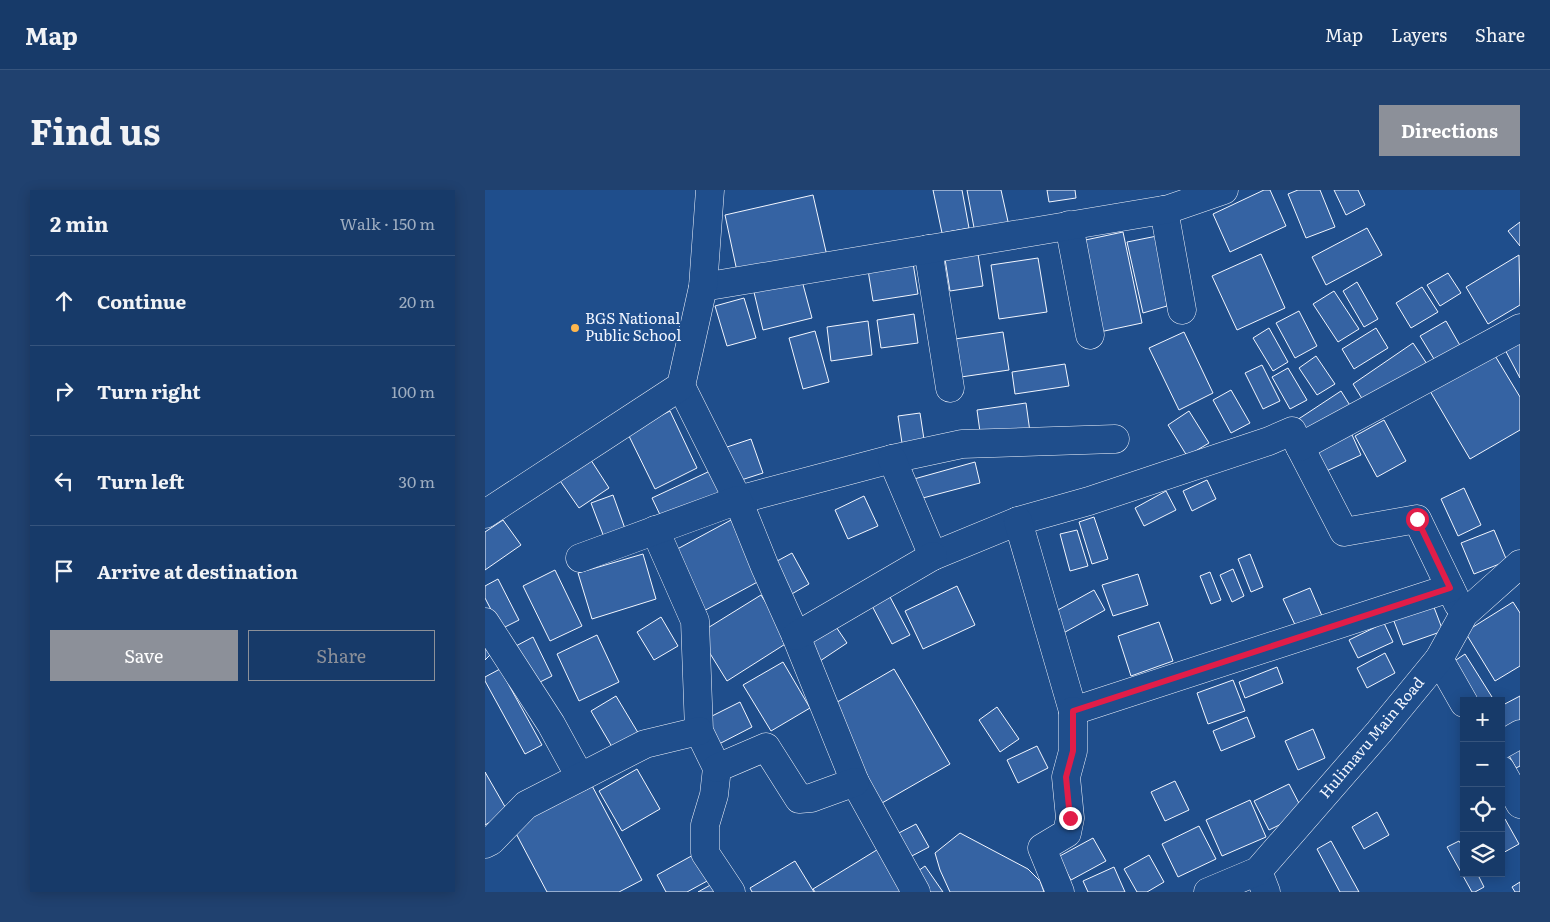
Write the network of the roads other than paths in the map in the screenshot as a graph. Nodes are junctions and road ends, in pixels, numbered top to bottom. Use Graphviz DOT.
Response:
graph roads {
  1 [pos="710,190"];
  2 [pos="1224,190"];
  3 [pos="1164,210"];
  4 [pos="1069,225"];
  5 [pos="928,249"];
  6 [pos="703,287"];
  7 [pos="1182,310"];
  8 [pos="1520,328"];
  9 [pos="1091,335"];
  10 [pos="681,386"];
  11 [pos="950,388"];
  12 [pos="1115,439"];
  13 [pos="1300,446"];
  14 [pos="892,459"];
  15 [pos="738,500"];
  16 [pos="485,514"];
  17 [pos="1018,521"];
  18 [pos="655,530"];
  19 [pos="933,556"];
  20 [pos="580,558"];
  21 [pos="1520,564"];
  22 [pos="1450,588"];
  23 [pos="1463,614"];
  24 [pos="485,622"];
  25 [pos="796,636"];
  26 [pos="1439,658"];
  27 [pos="1461,697"];
  28 [pos="1073,711"];
  29 [pos="699,731"];
  30 [pos="1520,734"];
  31 [pos="1505,743"];
  32 [pos="717,768"];
  33 [pos="580,777"];
  34 [pos="1505,777"];
  35 [pos="855,782"];
  36 [pos="1520,804"];
  37 [pos="485,844"];
  38 [pos="1262,881"];
  39 [pos="731,892"];
  40 [pos="916,892"];
  41 [pos="1060,892"];
  42 [pos="1207,892"];
  1 -- 6 [label="street"];
  2 -- 3 [label="street"];
  3 -- 4 [label="street"];
  3 -- 7 [label="street"];
  4 -- 5 [label="street"];
  4 -- 9 [label="street"];
  5 -- 6 [label="street"];
  5 -- 11 [label="street"];
  6 -- 10 [label="street"];
  8 -- 13 [label="street"];
  10 -- 15 [label="street"];
  10 -- 16 [label="street"];
  12 -- 14 [label="street"];
  13 -- 17 [label="street"];
  13 -- 22 [label="street"];
  14 -- 15 [label="street"];
  14 -- 19 [label="street"];
  15 -- 18 [label="street"];
  15 -- 25 [label="street"];
  17 -- 19 [label="street"];
  17 -- 28 [label="street"];
  18 -- 20 [label="street"];
  18 -- 29 [label="street"];
  19 -- 25 [label="street"];
  21 -- 23 [label="street, Hulimavu Main Road"];
  22 -- 23 [label="street"];
  22 -- 28 [label="street"];
  23 -- 26 [label="street, Hulimavu Main Road"];
  24 -- 33 [label="street"];
  25 -- 35 [label="street"];
  26 -- 27 [label="street"];
  26 -- 38 [label="street, Hulimavu Main Road"];
  28 -- 41 [label="street"];
  29 -- 32 [label="street"];
  29 -- 33 [label="street"];
  30 -- 31 [label="street"];
  32 -- 35 [label="street"];
  32 -- 39 [label="street"];
  33 -- 37 [label="street"];
  34 -- 36 [label="street"];
  35 -- 40 [label="street"];
  38 -- 42 [label="street, Hulimavu Main Road"];
}
